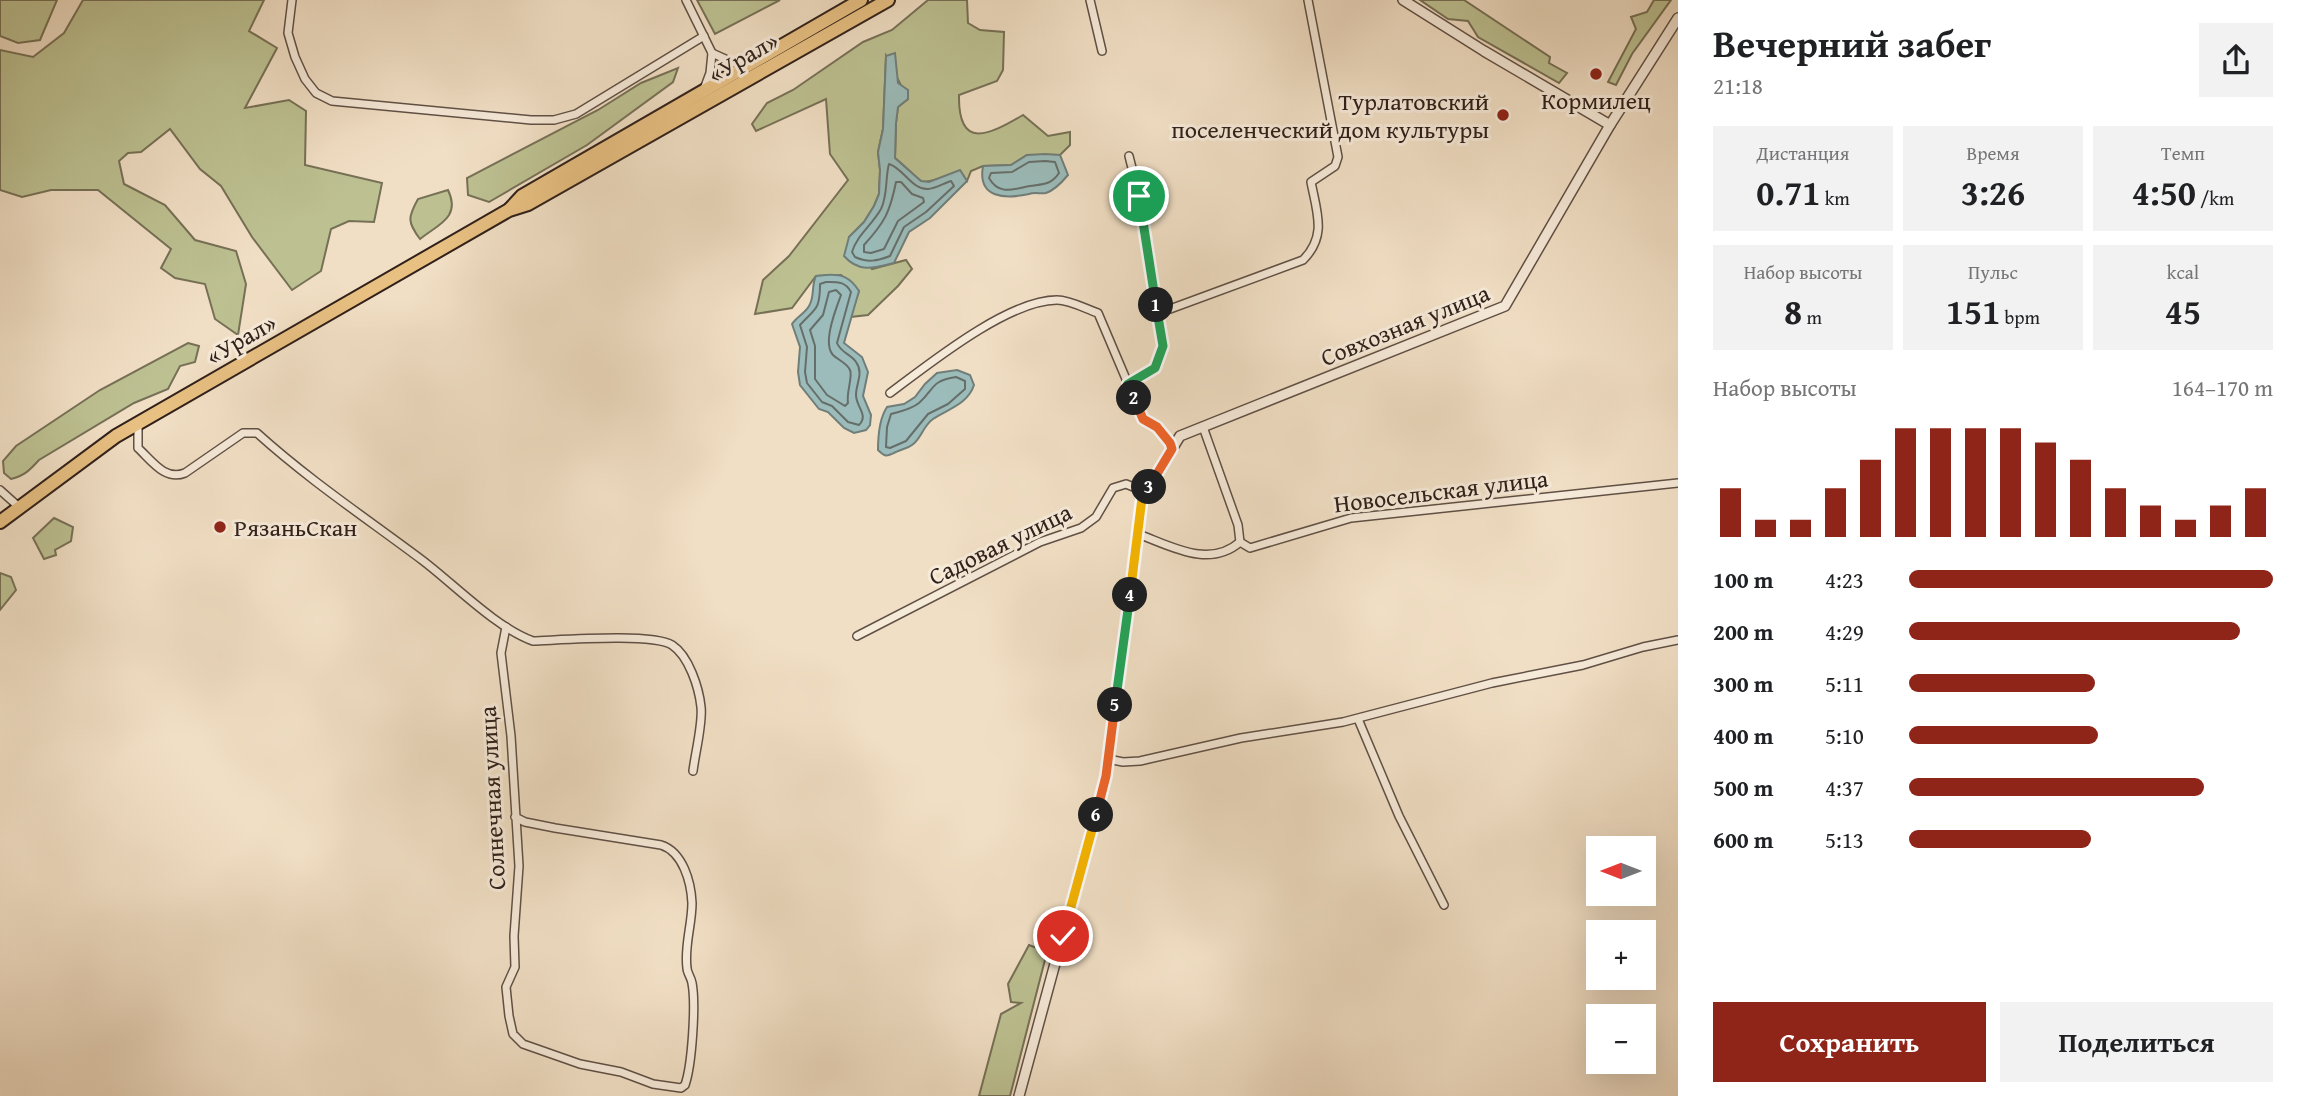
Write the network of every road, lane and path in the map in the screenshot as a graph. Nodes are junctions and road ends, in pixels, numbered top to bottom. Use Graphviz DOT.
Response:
graph roads {
  1 [pos="292,0"];
  2 [pos="686,0"];
  3 [pos="860,0"];
  4 [pos="888,0"];
  5 [pos="1090,0"];
  6 [pos="1308,0"];
  7 [pos="1403,0"];
  8 [pos="1678,18"];
  9 [pos="704,36"];
  10 [pos="1102,51"];
  11 [pos="712,53"];
  12 [pos="747,64"];
  13 [pos="704,89"];
  14 [pos="1610,125"];
  15 [pos="1129,156"];
  16 [pos="509,210"];
  17 [pos="1170,309"];
  18 [pos="1128,384"];
  19 [pos="890,393"];
  20 [pos="138,423"];
  21 [pos="1203,427"];
  22 [pos="1172,449"];
  23 [pos="1678,483"];
  24 [pos="0,490"];
  25 [pos="1146,492"];
  26 [pos="19,506"];
  27 [pos="1,521"];
  28 [pos="1138,534"];
  29 [pos="1240,542"];
  30 [pos="506,627"];
  31 [pos="858,636"];
  32 [pos="1678,639"];
  33 [pos="1358,719"];
  34 [pos="1108,759"];
  35 [pos="693,771"];
  36 [pos="515,817"];
  37 [pos="1444,905"];
  38 [pos="1019,1096"];
  1 -- 9 [label="street"];
  2 -- 9 [label="street"];
  3 -- 12 [label="highway, «Урал»"];
  4 -- 16 [label="highway, «Урал»"];
  5 -- 10 [label="street"];
  6 -- 17 [label="street"];
  7 -- 14 [label="street"];
  8 -- 14 [label="street, Совхозная улица"];
  9 -- 11 [label="street"];
  11 -- 12 [label="street"];
  11 -- 13 [label="street"];
  12 -- 13 [label="highway, «Урал»"];
  13 -- 16 [label="highway, «Урал»"];
  14 -- 21 [label="street, Совхозная улица"];
  15 -- 18 [label="street"];
  16 -- 20 [label="highway, «Урал»"];
  18 -- 19 [label="street"];
  18 -- 22 [label="street"];
  20 -- 26 [label="highway, «Урал»"];
  20 -- 30 [label="street"];
  21 -- 22 [label="street, Совхозная улица"];
  21 -- 29 [label="street"];
  22 -- 25 [label="street"];
  23 -- 29 [label="street, Новосельская улица"];
  24 -- 26 [label="street"];
  25 -- 28 [label="street"];
  25 -- 31 [label="street, Садовая улица"];
  26 -- 27 [label="highway, «Урал»"];
  28 -- 29 [label="street, Новосельская улица"];
  28 -- 34 [label="street"];
  30 -- 35 [label="street"];
  30 -- 36 [label="street, Солнечная улица"];
  32 -- 33 [label="street"];
  33 -- 34 [label="street"];
  33 -- 37 [label="street"];
  34 -- 38 [label="street"];
  36 -- 36 [label="street, Солнечная улица"];
}
